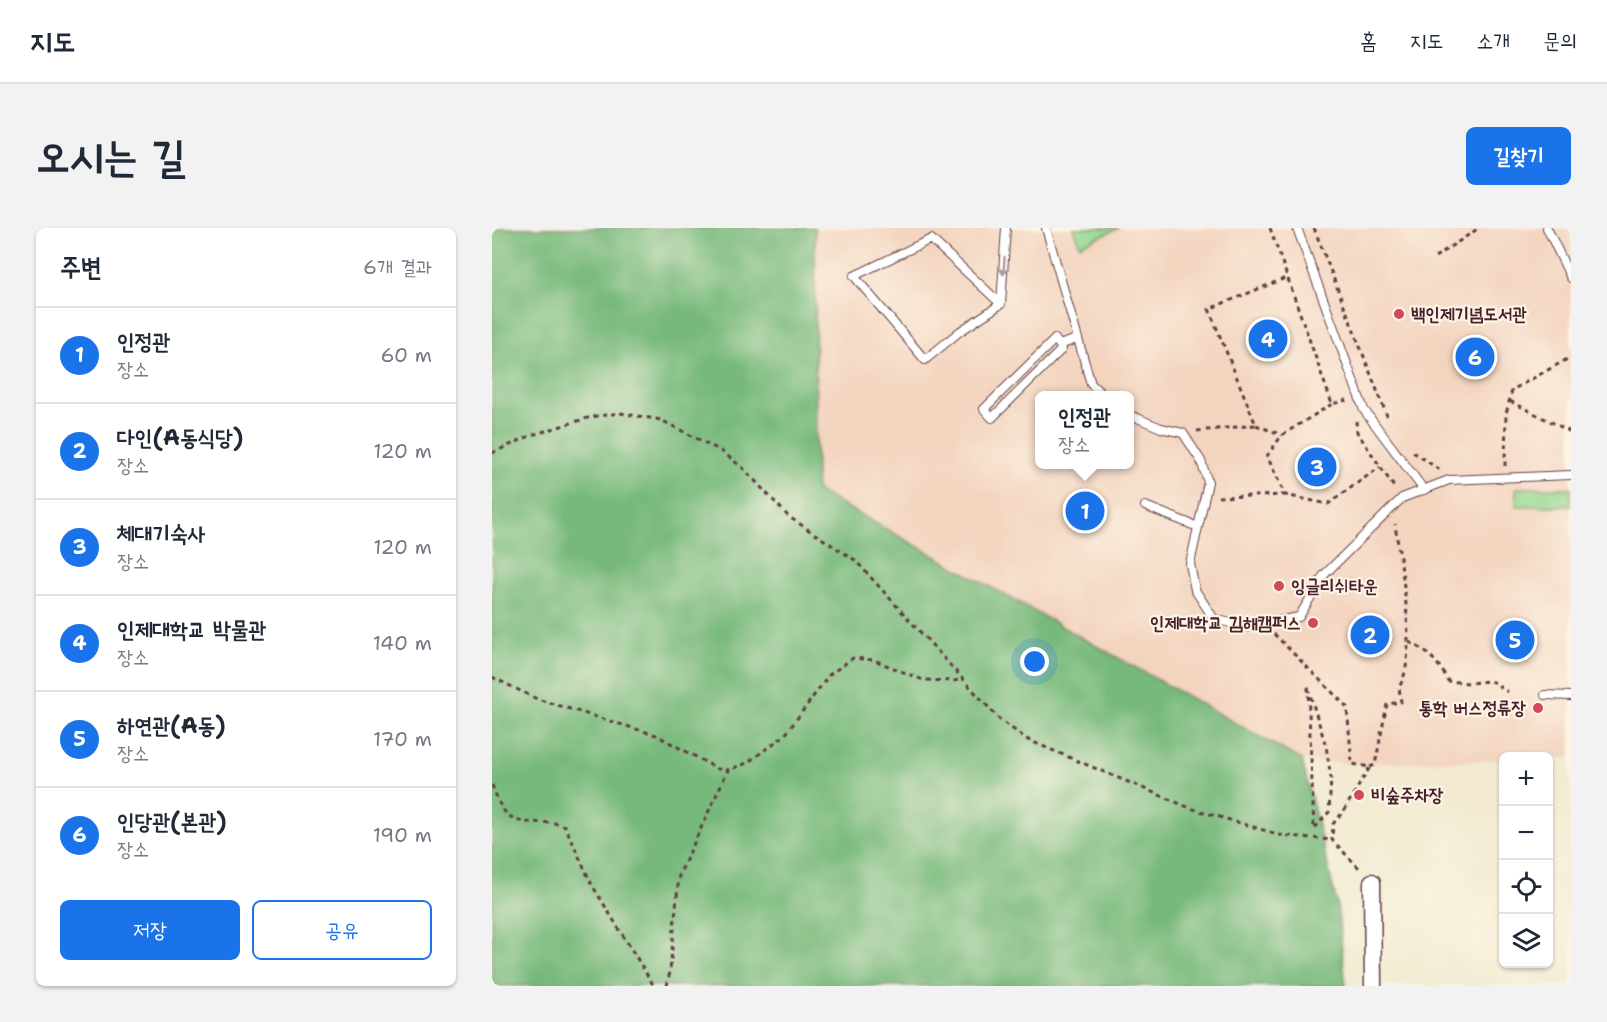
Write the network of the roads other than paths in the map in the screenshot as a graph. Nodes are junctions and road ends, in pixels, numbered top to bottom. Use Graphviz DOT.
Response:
graph roads {
  1 [pos="1006,228"];
  2 [pos="1046,228"];
  3 [pos="1297,228"];
  4 [pos="1547,228"];
  5 [pos="1571,278"];
  6 [pos="1001,304"];
  7 [pos="1077,339"];
  8 [pos="1059,345"];
  9 [pos="1099,391"];
  10 [pos="1134,417"];
  11 [pos="1571,475"];
  12 [pos="1424,490"];
  13 [pos="1145,506"];
  14 [pos="1198,527"];
  15 [pos="1545,695"];
  16 [pos="1571,696"];
  17 [pos="1372,882"];
  18 [pos="1372,986"];
  1 -- 6 [label="lane, one-way"];
  2 -- 7 [label="lane"];
  3 -- 12 [label="lane"];
  4 -- 5 [label="lane"];
  6 -- 6 [label="lane"];
  7 -- 8 [label="lane"];
  7 -- 9 [label="lane"];
  8 -- 8 [label="lane"];
  10 -- 14 [label="lane"];
  11 -- 12 [label="lane"];
  12 -- 14 [label="lane"];
  13 -- 14 [label="lane"];
  15 -- 16 [label="lane"];
  17 -- 18 [label="street"];
}
